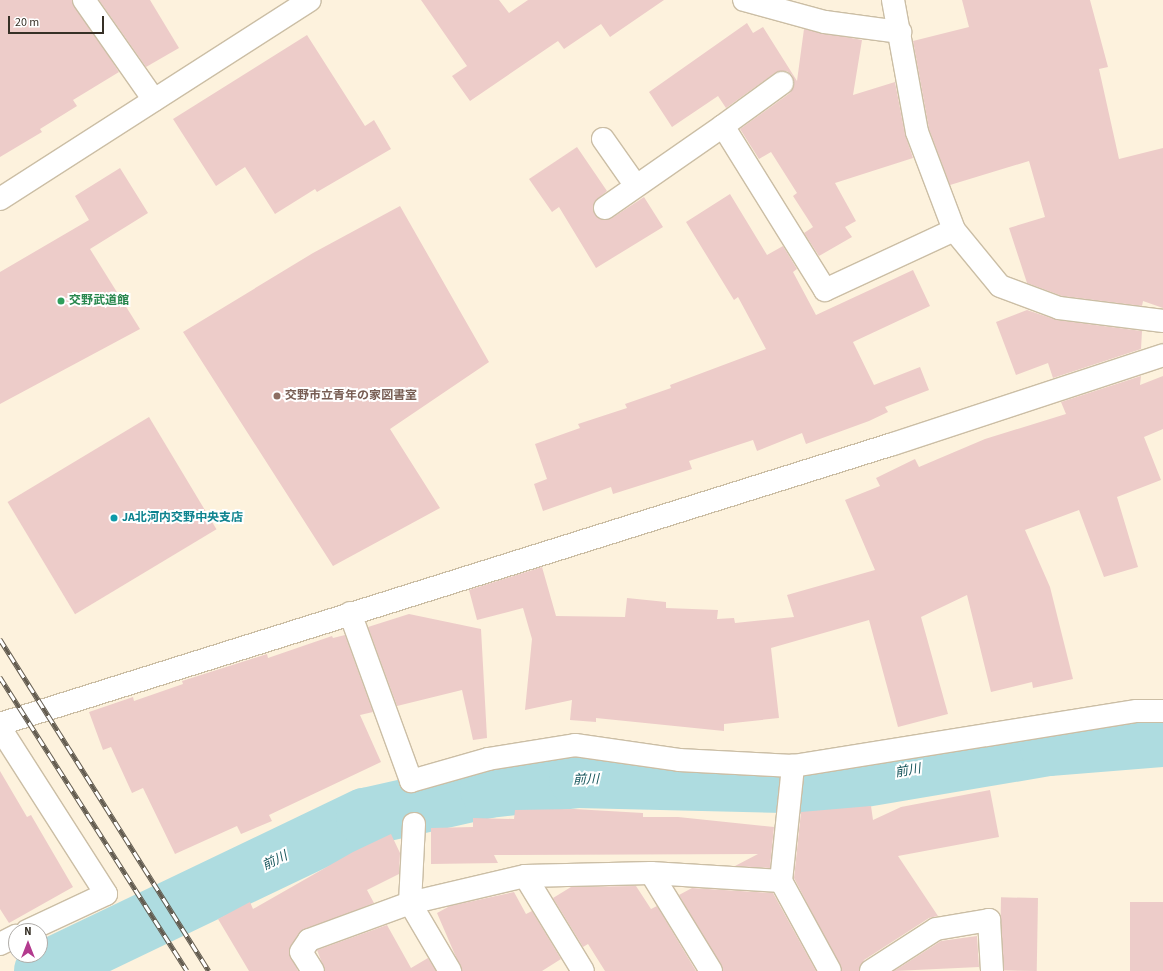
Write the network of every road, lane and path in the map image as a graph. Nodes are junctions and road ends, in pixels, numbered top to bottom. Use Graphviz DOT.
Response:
graph roads {
  1 [pos="84,0"];
  2 [pos="310,0"];
  3 [pos="744,0"];
  4 [pos="892,0"];
  5 [pos="900,32"];
  6 [pos="782,83"];
  7 [pos="154,100"];
  8 [pos="723,126"];
  9 [pos="603,139"];
  10 [pos="636,186"];
  11 [pos="0,199"];
  12 [pos="605,208"];
  13 [pos="954,230"];
  14 [pos="1163,321"];
  15 [pos="1163,355"];
  16 [pos="350,613"];
  17 [pos="1163,712"];
  18 [pos="0,724"];
  19 [pos="0,728"];
  20 [pos="793,766"];
  21 [pos="414,824"];
  22 [pos="651,873"];
  23 [pos="525,876"];
  24 [pos="781,881"];
  25 [pos="410,903"];
  26 [pos="44,923"];
  27 [pos="313,971"];
  28 [pos="450,971"];
  29 [pos="582,971"];
  30 [pos="711,971"];
  31 [pos="830,971"];
  32 [pos="871,971"];
  33 [pos="992,971"];
  1 -- 7 [label="street"];
  2 -- 7 [label="street"];
  3 -- 5 [label="street"];
  4 -- 5 [label="street"];
  5 -- 13 [label="street"];
  6 -- 8 [label="street"];
  7 -- 11 [label="street"];
  8 -- 10 [label="street"];
  8 -- 13 [label="street"];
  9 -- 10 [label="street"];
  10 -- 12 [label="street"];
  13 -- 14 [label="street"];
  15 -- 16 [label="street"];
  16 -- 18 [label="street"];
  16 -- 20 [label="street"];
  17 -- 20 [label="street"];
  19 -- 26 [label="street"];
  20 -- 24 [label="street"];
  21 -- 25 [label="street"];
  22 -- 23 [label="street"];
  22 -- 24 [label="street"];
  22 -- 30 [label="street"];
  23 -- 25 [label="street"];
  23 -- 29 [label="street"];
  24 -- 31 [label="street"];
  25 -- 27 [label="street"];
  25 -- 28 [label="street"];
  32 -- 33 [label="street"];
}
